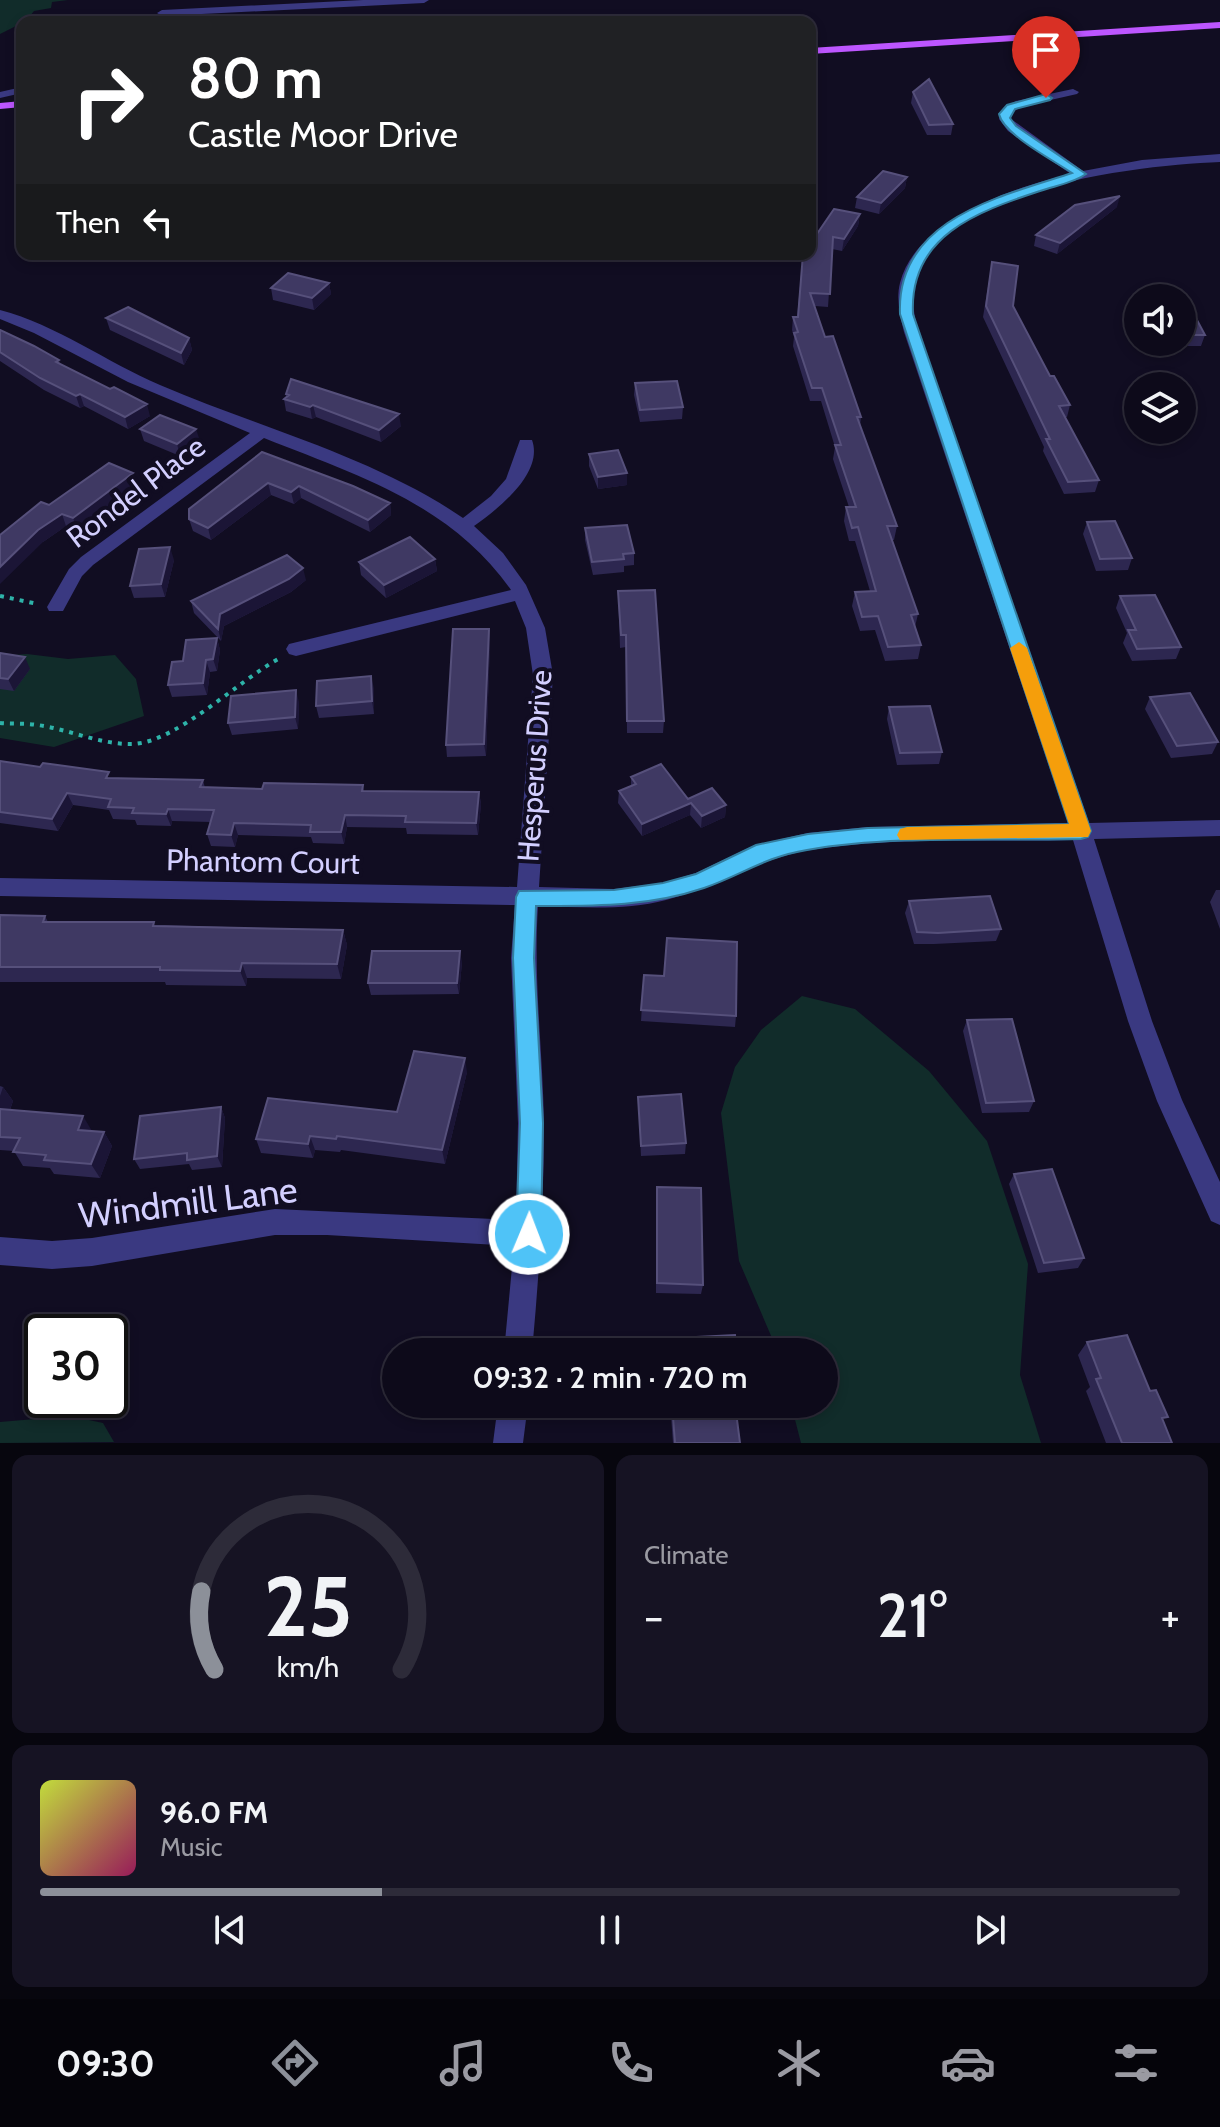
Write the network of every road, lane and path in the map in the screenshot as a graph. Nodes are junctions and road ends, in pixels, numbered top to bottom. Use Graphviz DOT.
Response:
graph roads {
  1 [pos="181,0"];
  2 [pos="424,0"];
  3 [pos="166,16"];
  4 [pos="214,16"];
  5 [pos="1220,25"];
  6 [pos="816,51"];
  7 [pos="1073,92"];
  8 [pos="1220,158"];
  9 [pos="1080,174"];
  10 [pos="0,314"];
  11 [pos="262,432"];
  12 [pos="526,443"];
  13 [pos="465,524"];
  14 [pos="522,593"];
  15 [pos="0,596"];
  16 [pos="56,607"];
  17 [pos="296,649"];
  18 [pos="0,723"];
  19 [pos="1220,828"];
  20 [pos="1081,831"];
  21 [pos="0,887"];
  22 [pos="526,897"];
  23 [pos="1220,1212"];
  24 [pos="529,1234"];
  25 [pos="0,1251"];
  26 [pos="519,1338"];
  27 [pos="511,1418"];
  28 [pos="508,1443"];
  1 -- 3 [label="street"];
  2 -- 4 [label="street"];
  5 -- 6 [label="main road"];
  7 -- 9 [label="street"];
  8 -- 9 [label="street"];
  9 -- 20 [label="street"];
  10 -- 11 [label="street, Hesperus Drive"];
  11 -- 13 [label="street, Hesperus Drive"];
  11 -- 16 [label="street, Rondel Place"];
  12 -- 13 [label="street"];
  13 -- 14 [label="street, Hesperus Drive"];
  14 -- 17 [label="street"];
  14 -- 22 [label="street, Hesperus Drive"];
  15 -- 16 [label="path"];
  17 -- 18 [label="path"];
  19 -- 20 [label="street, Phantom Court"];
  20 -- 22 [label="street, Phantom Court"];
  20 -- 23 [label="street"];
  21 -- 22 [label="street, Phantom Court"];
  22 -- 24 [label="street, Hesperus Drive"];
  24 -- 25 [label="street, Windmill Lane"];
  24 -- 26 [label="street, Hesperus Drive"];
  27 -- 28 [label="street"];
}
